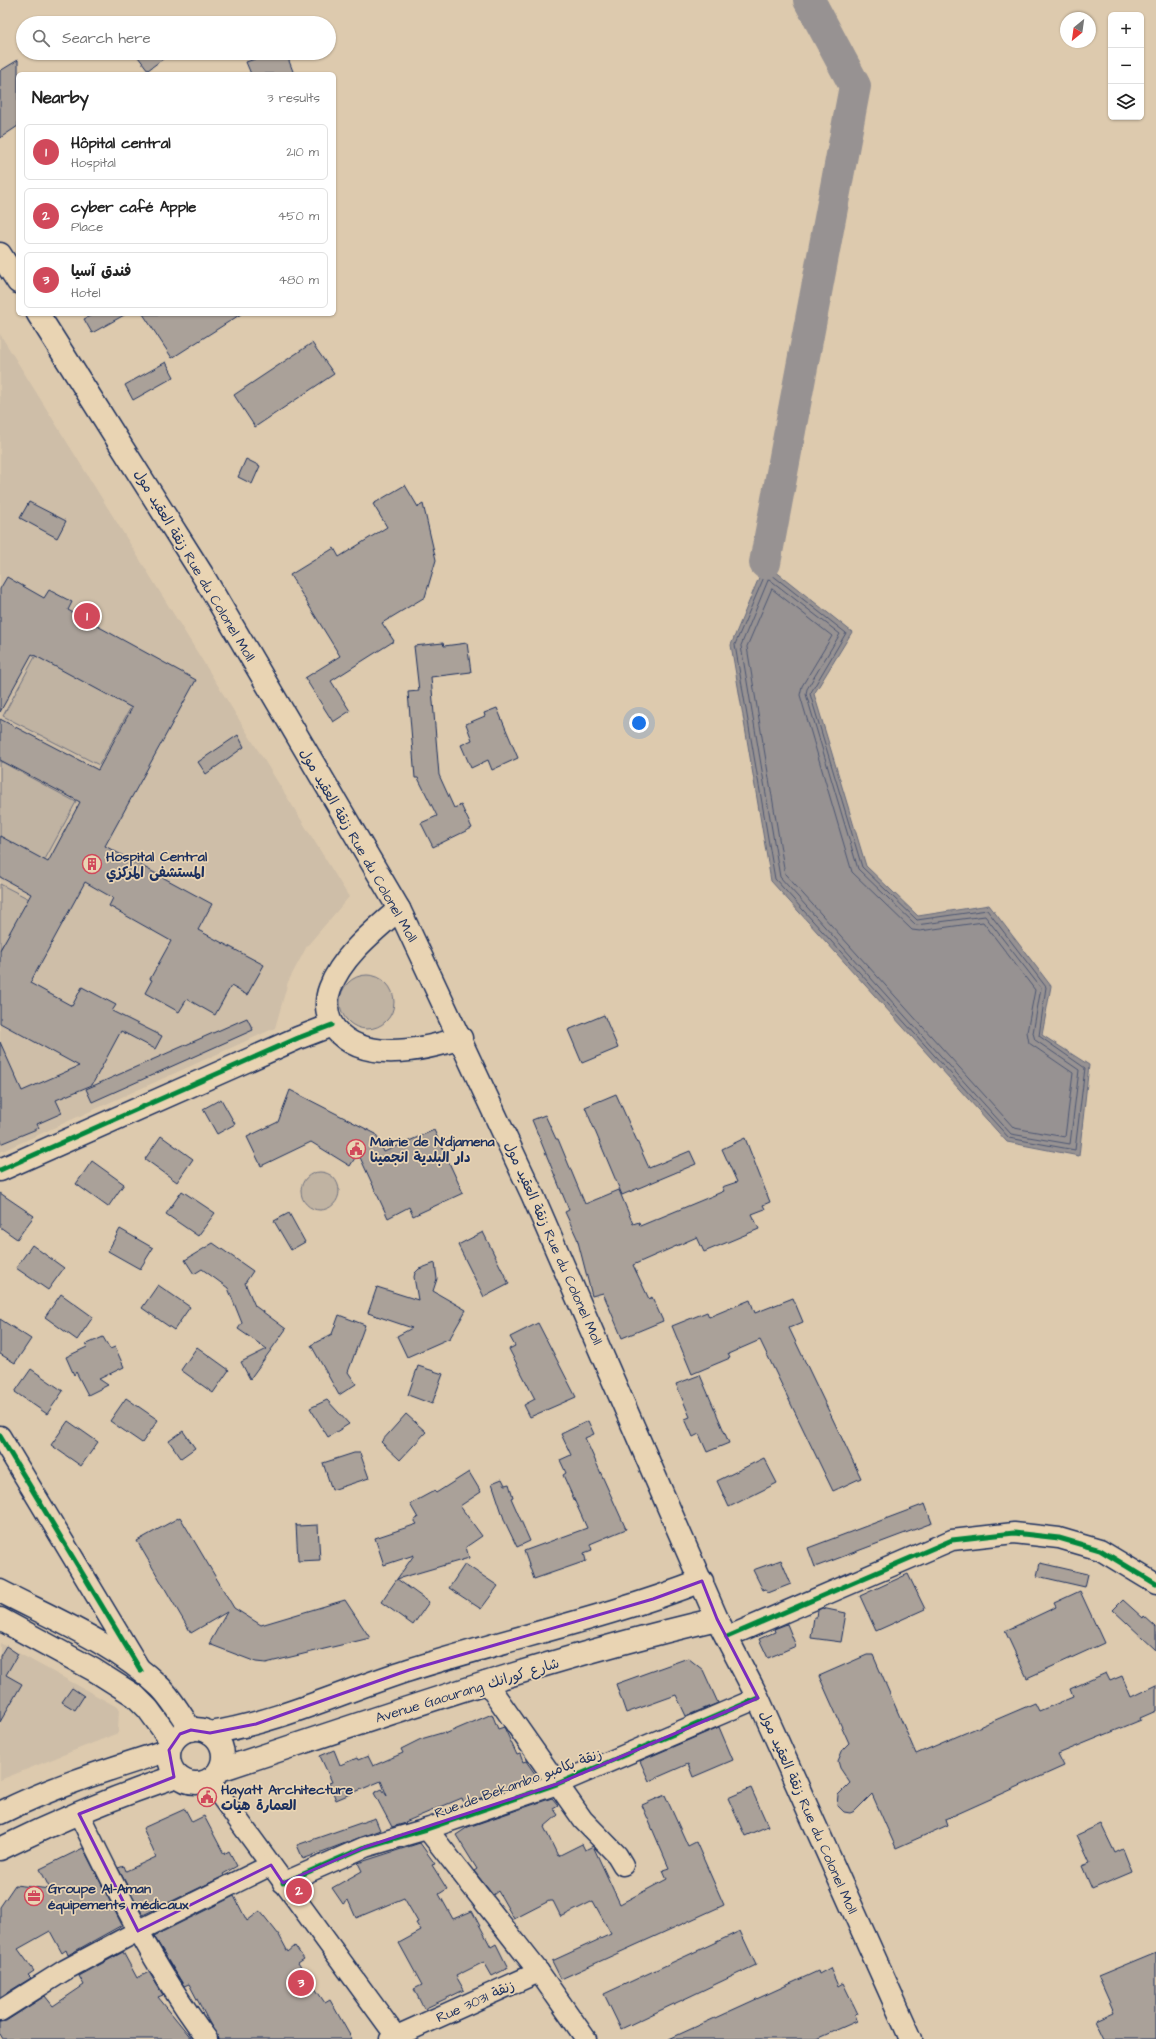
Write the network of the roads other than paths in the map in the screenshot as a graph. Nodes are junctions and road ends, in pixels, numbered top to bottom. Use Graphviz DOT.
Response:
graph roads {
  1 [pos="0,254"];
  2 [pos="16,279"];
  3 [pos="39,316"];
  4 [pos="399,909"];
  5 [pos="332,1025"];
  6 [pos="461,1038"];
  7 [pos="0,1170"];
  8 [pos="0,1436"];
  9 [pos="702,1581"];
  10 [pos="1156,1584"];
  11 [pos="0,1591"];
  12 [pos="0,1619"];
  13 [pos="722,1628"];
  14 [pos="142,1671"];
  15 [pos="486,1682"];
  16 [pos="758,1698"];
  17 [pos="200,1731"];
  18 [pos="171,1746"];
  19 [pos="214,1775"];
  20 [pos="177,1776"];
  21 [pos="557,1784"];
  22 [pos="0,1813"];
  23 [pos="79,1814"];
  24 [pos="427,1829"];
  25 [pos="0,1849"];
  26 [pos="271,1865"];
  27 [pos="623,1865"];
  28 [pos="283,1883"];
  29 [pos="138,1931"];
  30 [pos="538,1972"];
  31 [pos="0,2011"];
  32 [pos="395,2038"];
  33 [pos="207,2039"];
  34 [pos="586,2039"];
  35 [pos="911,2039"];
  1 -- 2 [label="main road"];
  3 -- 4 [label="main road, زنقة العقيد مول Rue du Colonel Moll"];
  4 -- 5 [label="main road"];
  4 -- 6 [label="main road, زنقة العقيد مول Rue du Colonel Moll"];
  5 -- 6 [label="main road"];
  5 -- 7 [label="main road"];
  6 -- 9 [label="main road, زنقة العقيد مول Rue du Colonel Moll"];
  8 -- 14 [label="street"];
  9 -- 13 [label="main road, زنقة العقيد مول Rue du Colonel Moll"];
  9 -- 17 [label="main road"];
  10 -- 13 [label="street"];
  11 -- 14 [label="main road"];
  12 -- 18 [label="main road"];
  13 -- 15 [label="main road, Avenue Gaourang شارع كورانك"];
  13 -- 16 [label="main road, زنقة العقيد مول Rue du Colonel Moll"];
  14 -- 17 [label="main road"];
  15 -- 19 [label="main road, Avenue Gaourang شارع كورانك"];
  15 -- 21 [label="street, Rue de Bekambo زنقة بكامبو"];
  16 -- 21 [label="street, Rue de Bekambo زنقة بكامبو"];
  16 -- 35 [label="main road, زنقة العقيد مول Rue du Colonel Moll"];
  17 -- 18 [label="main road"];
  17 -- 19 [label="main road"];
  18 -- 20 [label="main road"];
  18 -- 22 [label="main road"];
  19 -- 20 [label="main road"];
  19 -- 26 [label="street"];
  20 -- 23 [label="main road"];
  21 -- 24 [label="street, Rue de Bekambo زنقة بكامبو"];
  21 -- 27 [label="street, Rue de Bekambo زنقة بكامبو"];
  23 -- 25 [label="main road"];
  23 -- 29 [label="street"];
  24 -- 28 [label="street, Rue de Bekambo زنقة بكامبو"];
  24 -- 30 [label="street"];
  26 -- 28 [label="street"];
  26 -- 29 [label="street"];
  28 -- 32 [label="street"];
  29 -- 31 [label="street"];
  29 -- 33 [label="street"];
  30 -- 32 [label="street, Rue 3031 زنقة"];
  30 -- 34 [label="street"];
}
